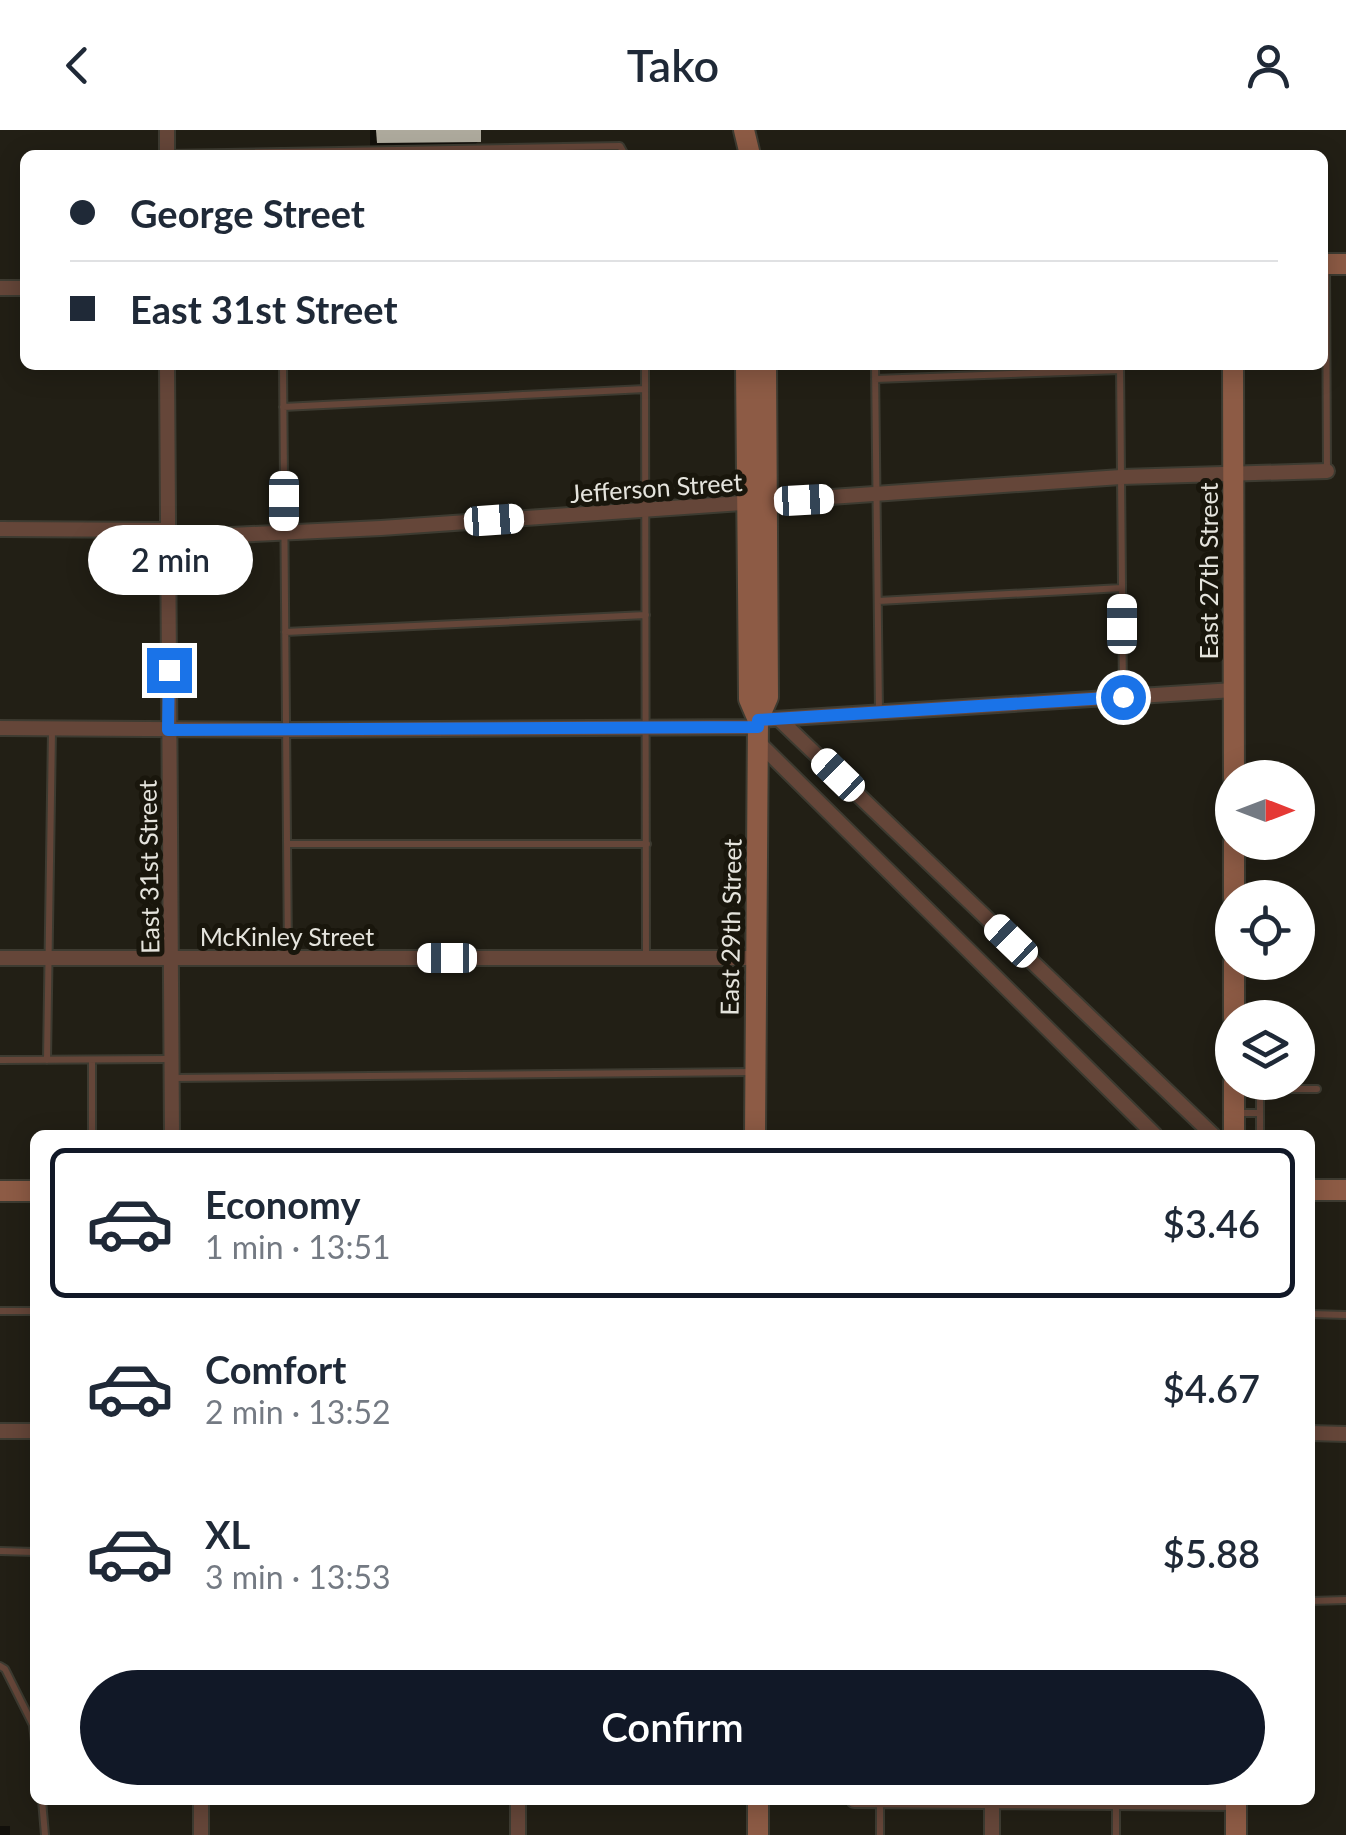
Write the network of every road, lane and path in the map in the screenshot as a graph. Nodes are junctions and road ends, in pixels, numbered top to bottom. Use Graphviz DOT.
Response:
graph roads {
  1 [pos="394,150"];
  2 [pos="622,150"];
  3 [pos="1332,264"];
  4 [pos="167,370"];
  5 [pos="283,370"];
  6 [pos="645,370"];
  7 [pos="746,370"];
  8 [pos="766,370"];
  9 [pos="875,370"];
  10 [pos="1071,370"];
  11 [pos="1120,370"];
  12 [pos="1233,370"];
  13 [pos="875,378"];
  14 [pos="645,389"];
  15 [pos="284,407"];
  16 [pos="1327,471"];
  17 [pos="1233,473"];
  18 [pos="1121,477"];
  19 [pos="876,495"];
  20 [pos="757,502"];
  21 [pos="644,510"];
  22 [pos="0,529"];
  23 [pos="284,532"];
  24 [pos="168,534"];
  25 [pos="1122,588"];
  26 [pos="878,601"];
  27 [pos="646,615"];
  28 [pos="285,632"];
  29 [pos="1234,690"];
  30 [pos="1123,697"];
  31 [pos="879,713"];
  32 [pos="780,720"];
  33 [pos="0,728"];
  34 [pos="52,728"];
  35 [pos="647,728"];
  36 [pos="168,730"];
  37 [pos="286,730"];
  38 [pos="758,730"];
  39 [pos="1234,760"];
  40 [pos="288,844"];
  41 [pos="646,844"];
  42 [pos="0,958"];
  43 [pos="46,958"];
  44 [pos="171,958"];
  45 [pos="288,958"];
  46 [pos="646,958"];
  47 [pos="754,958"];
  48 [pos="173,1059"];
  49 [pos="0,1060"];
  50 [pos="48,1060"];
  51 [pos="92,1060"];
  52 [pos="754,1072"];
  53 [pos="173,1078"];
  54 [pos="1318,1089"];
  55 [pos="1260,1114"];
  56 [pos="1234,1124"];
  57 [pos="92,1130"];
  58 [pos="172,1130"];
  59 [pos="755,1130"];
  60 [pos="1150,1130"];
  61 [pos="1208,1130"];
  62 [pos="1260,1130"];
  63 [pos="30,1190"];
  64 [pos="1315,1190"];
  65 [pos="1346,1190"];
  66 [pos="0,1191"];
  67 [pos="0,1311"];
  68 [pos="30,1311"];
  69 [pos="1315,1314"];
  70 [pos="1346,1315"];
  71 [pos="0,1430"];
  72 [pos="30,1430"];
  73 [pos="1315,1434"];
  74 [pos="1346,1434"];
  75 [pos="0,1552"];
  76 [pos="30,1552"];
  77 [pos="1346,1600"];
  78 [pos="1315,1601"];
  79 [pos="0,1666"];
  80 [pos="30,1719"];
  81 [pos="42,1805"];
  82 [pos="201,1805"];
  83 [pos="518,1805"];
  84 [pos="758,1805"];
  85 [pos="880,1805"];
  86 [pos="992,1805"];
  87 [pos="1116,1805"];
  88 [pos="1236,1805"];
  89 [pos="45,1835"];
  90 [pos="200,1835"];
  91 [pos="518,1835"];
  92 [pos="758,1835"];
  93 [pos="880,1835"];
  94 [pos="992,1835"];
  95 [pos="1116,1835"];
  96 [pos="1236,1835"];
  1 -- 2 [label="lane"];
  3 -- 16 [label="lane"];
  4 -- 24 [label="street, East 31st Street"];
  5 -- 15 [label="lane"];
  6 -- 14 [label="lane"];
  7 -- 20 [label="street, East 29th Street"];
  8 -- 20 [label="street, East 29th Street"];
  9 -- 13 [label="lane"];
  10 -- 13 [label="lane"];
  11 -- 18 [label="lane"];
  12 -- 17 [label="street, East 27th Street"];
  13 -- 19 [label="lane"];
  14 -- 15 [label="lane"];
  14 -- 21 [label="lane"];
  15 -- 23 [label="lane"];
  16 -- 17 [label="street, Jefferson Street"];
  17 -- 18 [label="street, Jefferson Street"];
  17 -- 29 [label="street, East 27th Street"];
  18 -- 19 [label="street, Jefferson Street"];
  18 -- 25 [label="lane"];
  19 -- 20 [label="street, Jefferson Street"];
  19 -- 26 [label="lane"];
  20 -- 21 [label="street, Jefferson Street"];
  20 -- 38 [label="street, East 29th Street"];
  21 -- 23 [label="street, Jefferson Street"];
  21 -- 27 [label="lane"];
  22 -- 24 [label="street, Jefferson Street"];
  23 -- 24 [label="street, Jefferson Street"];
  23 -- 28 [label="lane"];
  24 -- 36 [label="street, East 31st Street"];
  25 -- 26 [label="lane"];
  25 -- 30 [label="lane"];
  26 -- 31 [label="lane"];
  27 -- 28 [label="lane"];
  27 -- 35 [label="lane"];
  28 -- 37 [label="lane"];
  29 -- 30 [label="street"];
  29 -- 39 [label="street, East 27th Street"];
  30 -- 31 [label="street"];
  31 -- 32 [label="street"];
  32 -- 38 [label="street"];
  32 -- 61 [label="street"];
  33 -- 34 [label="street"];
  34 -- 36 [label="street"];
  34 -- 43 [label="lane"];
  35 -- 37 [label="street"];
  35 -- 38 [label="street"];
  35 -- 41 [label="lane"];
  36 -- 37 [label="street"];
  36 -- 44 [label="street, East 31st Street"];
  37 -- 40 [label="lane"];
  38 -- 47 [label="street, East 29th Street"];
  38 -- 60 [label="street"];
  40 -- 41 [label="lane"];
  40 -- 45 [label="lane"];
  41 -- 46 [label="lane"];
  42 -- 43 [label="street, McKinley Street"];
  43 -- 44 [label="street, McKinley Street"];
  43 -- 50 [label="lane"];
  44 -- 45 [label="street, McKinley Street"];
  44 -- 48 [label="street, East 31st Street"];
  45 -- 46 [label="street, McKinley Street"];
  46 -- 47 [label="street, McKinley Street"];
  47 -- 52 [label="street, East 29th Street"];
  48 -- 51 [label="lane"];
  48 -- 53 [label="street, East 31st Street"];
  49 -- 50 [label="lane"];
  50 -- 51 [label="lane"];
  51 -- 57 [label="lane"];
  52 -- 53 [label="lane"];
  52 -- 59 [label="street, East 29th Street"];
  53 -- 58 [label="street, East 31st Street"];
  54 -- 55 [label="lane"];
  55 -- 56 [label="lane"];
  55 -- 62 [label="lane"];
  63 -- 66 [label="street"];
  64 -- 65 [label="street"];
  67 -- 68 [label="lane"];
  69 -- 70 [label="lane"];
  71 -- 72 [label="street"];
  73 -- 74 [label="street"];
  75 -- 76 [label="lane"];
  77 -- 78 [label="lane"];
  79 -- 80 [label="lane"];
  81 -- 89 [label="lane"];
  82 -- 90 [label="street"];
  83 -- 91 [label="street"];
  84 -- 92 [label="street"];
  85 -- 93 [label="lane"];
  86 -- 94 [label="street"];
  87 -- 95 [label="lane"];
  88 -- 96 [label="street"];
}
